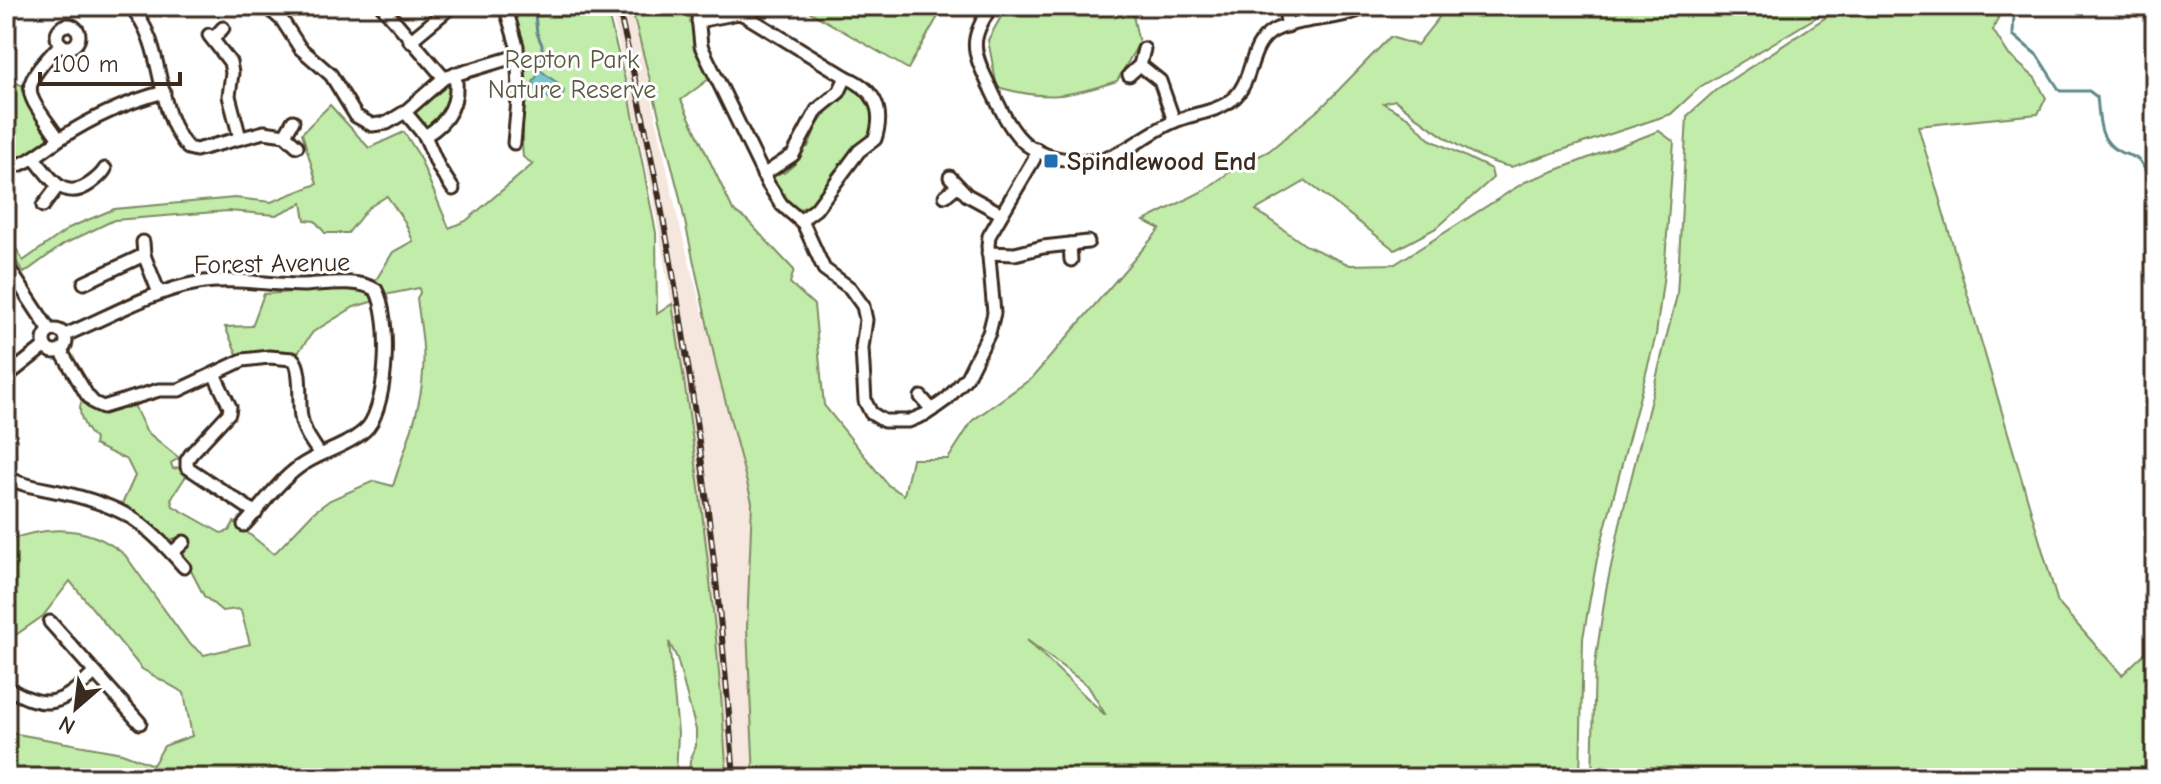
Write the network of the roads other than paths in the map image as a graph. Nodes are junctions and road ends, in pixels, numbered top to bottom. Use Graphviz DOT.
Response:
graph roads {
  1 [pos="130,6"];
  2 [pos="266,6"];
  3 [pos="382,6"];
  4 [pos="452,6"];
  5 [pos="505,6"];
  6 [pos="697,6"];
  7 [pos="992,6"];
  8 [pos="1284,6"];
  9 [pos="1367,6"];
  10 [pos="698,21"];
  11 [pos="1288,26"];
  12 [pos="223,28"];
  13 [pos="410,41"];
  14 [pos="61,44"];
  15 [pos="1144,49"];
  16 [pos="517,56"];
  17 [pos="1140,65"];
  18 [pos="1129,75"];
  19 [pos="449,76"];
  20 [pos="846,77"];
  21 [pos="164,92"];
  22 [pos="405,112"];
  23 [pos="293,121"];
  24 [pos="1174,121"];
  25 [pos="285,135"];
  26 [pos="425,136"];
  27 [pos="240,138"];
  28 [pos="59,139"];
  29 [pos="514,143"];
  30 [pos="297,146"];
  31 [pos="1036,149"];
  32 [pos="34,158"];
  33 [pos="6,169"];
  34 [pos="105,169"];
  35 [pos="763,175"];
  36 [pos="58,186"];
  37 [pos="453,189"];
  38 [pos="945,196"];
  39 [pos="43,206"];
  40 [pos="1000,213"];
  41 [pos="801,220"];
  42 [pos="1088,242"];
  43 [pos="1070,244"];
  44 [pos="988,253"];
  45 [pos="1071,260"];
  46 [pos="6,264"];
  47 [pos="84,283"];
  48 [pos="159,293"];
  49 [pos="50,331"];
  50 [pos="65,335"];
  51 [pos="45,346"];
  52 [pos="61,351"];
  53 [pos="214,374"];
  54 [pos="6,377"];
  55 [pos="921,397"];
  56 [pos="929,412"];
  57 [pos="319,453"];
  58 [pos="7,479"];
  59 [pos="256,513"];
  60 [pos="244,525"];
  61 [pos="184,542"];
  62 [pos="172,553"];
  63 [pos="184,567"];
  64 [pos="50,622"];
  65 [pos="94,673"];
  66 [pos="6,687"];
  67 [pos="140,723"];
  1 -- 21 [label="street"];
  2 -- 22 [label="street"];
  3 -- 13 [label="street"];
  4 -- 13 [label="street"];
  5 -- 16 [label="street"];
  6 -- 10 [label="street"];
  7 -- 31 [label="street"];
  8 -- 11 [label="street"];
  9 -- 11 [label="street"];
  10 -- 20 [label="street"];
  10 -- 35 [label="street"];
  11 -- 24 [label="street"];
  12 -- 27 [label="street"];
  13 -- 19 [label="street"];
  14 -- 28 [label="street"];
  15 -- 17 [label="street"];
  16 -- 19 [label="street"];
  16 -- 29 [label="street"];
  17 -- 18 [label="street"];
  17 -- 24 [label="street"];
  19 -- 22 [label="street"];
  19 -- 26 [label="street"];
  20 -- 35 [label="street"];
  20 -- 41 [label="street"];
  21 -- 27 [label="street"];
  21 -- 28 [label="street"];
  22 -- 26 [label="street"];
  23 -- 25 [label="street"];
  24 -- 31 [label="street"];
  25 -- 27 [label="street"];
  25 -- 30 [label="street"];
  26 -- 37 [label="street"];
  28 -- 32 [label="street"];
  31 -- 40 [label="street"];
  32 -- 33 [label="street"];
  32 -- 36 [label="street"];
  34 -- 36 [label="street"];
  35 -- 41 [label="street"];
  36 -- 39 [label="street"];
  38 -- 40 [label="street"];
  40 -- 44 [label="street"];
  41 -- 56 [label="street"];
  42 -- 43 [label="street"];
  43 -- 44 [label="street"];
  43 -- 45 [label="street"];
  44 -- 56 [label="street"];
  46 -- 49 [label="street"];
  47 -- 48 [label="street"];
  48 -- 50 [label="street, Forest Avenue"];
  48 -- 57 [label="street, Forest Avenue"];
  49 -- 50 [label="street"];
  49 -- 51 [label="street"];
  50 -- 52 [label="street"];
  51 -- 52 [label="street"];
  51 -- 54 [label="street"];
  52 -- 53 [label="street"];
  53 -- 57 [label="street"];
  53 -- 59 [label="street"];
  55 -- 56 [label="street"];
  57 -- 59 [label="street, Forest Avenue"];
  58 -- 62 [label="street"];
  59 -- 60 [label="street, Forest Avenue"];
  61 -- 62 [label="street"];
  62 -- 63 [label="street"];
  64 -- 65 [label="street"];
  65 -- 66 [label="street"];
  65 -- 67 [label="street"];
}
